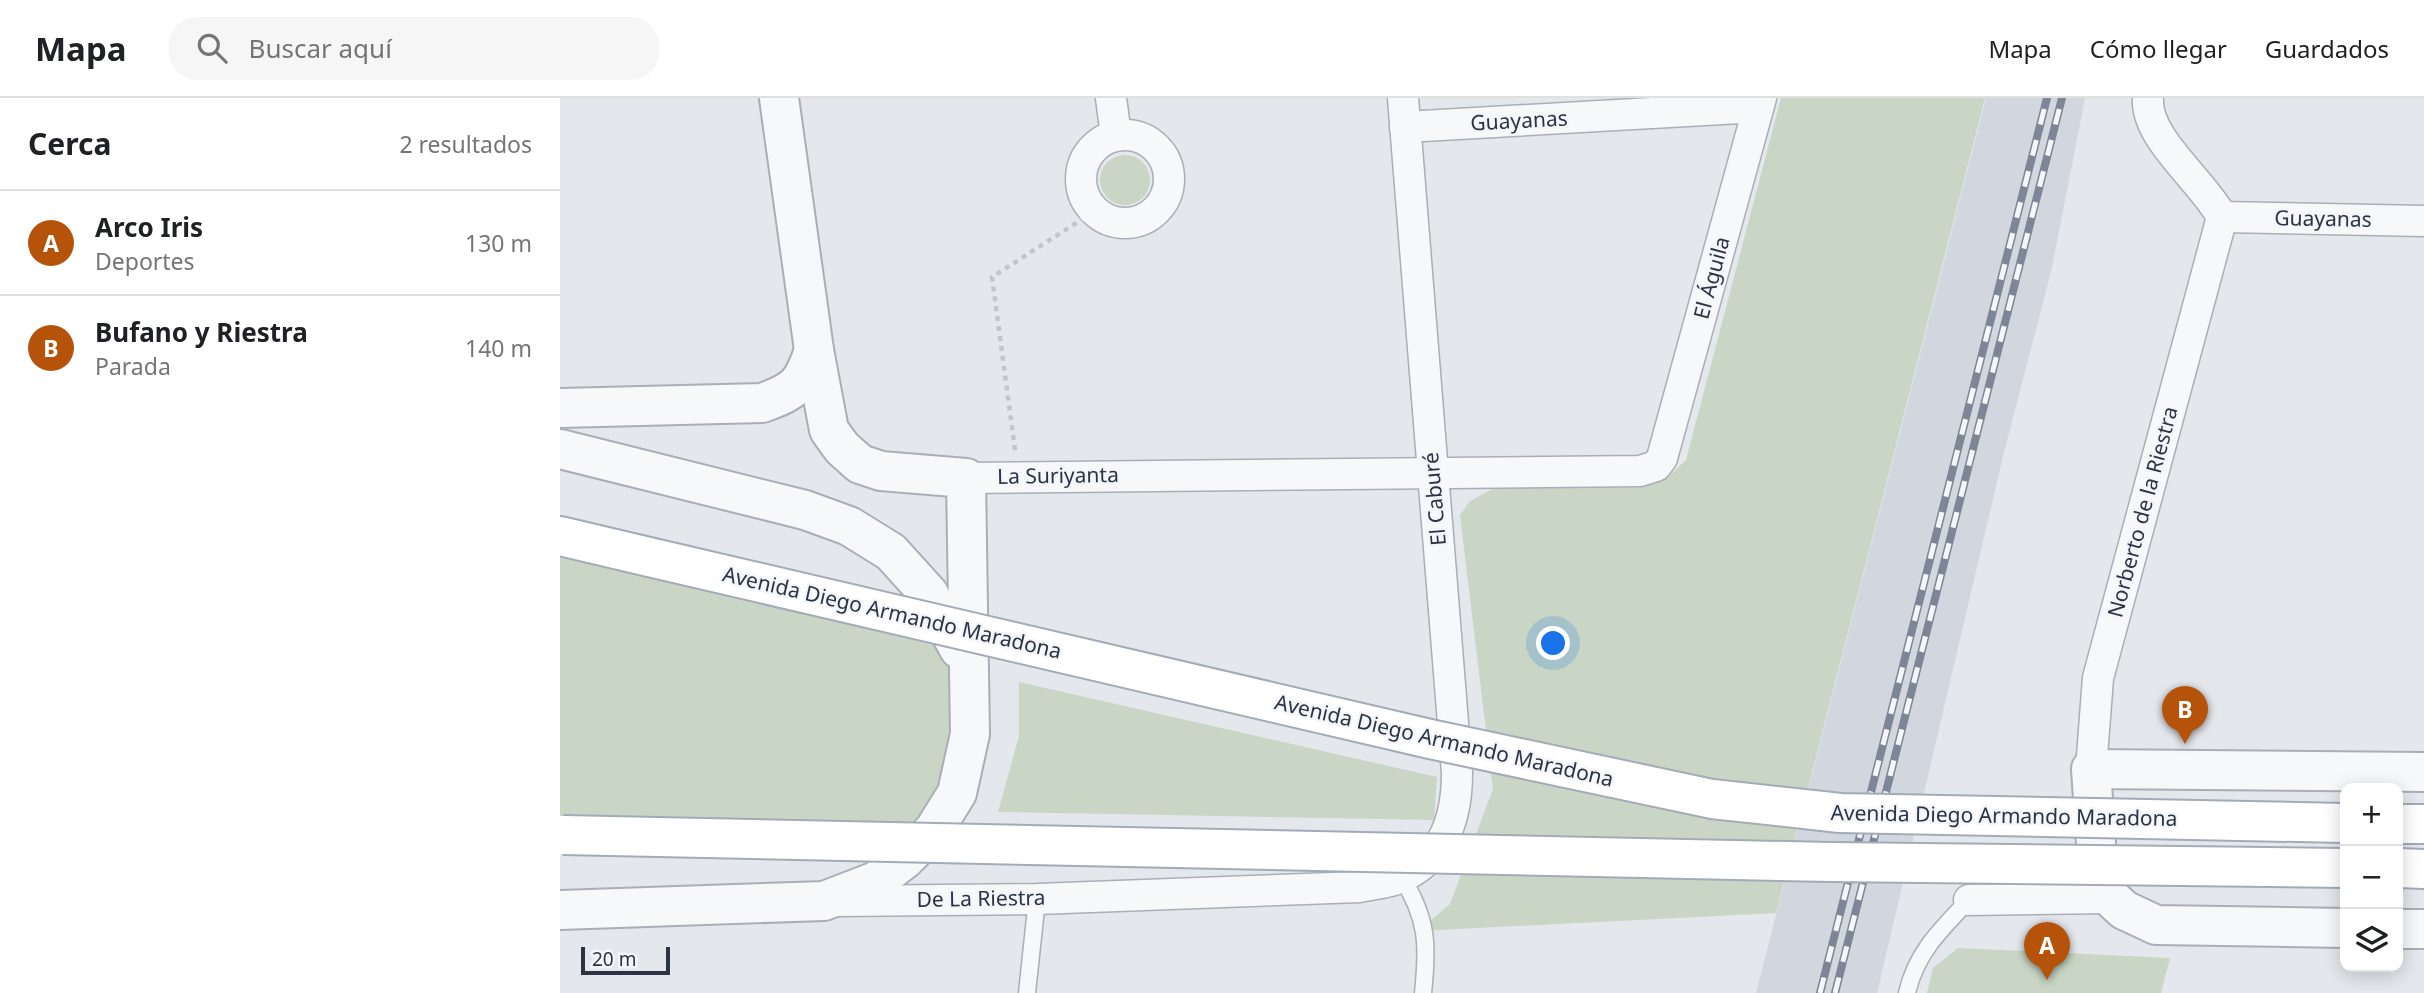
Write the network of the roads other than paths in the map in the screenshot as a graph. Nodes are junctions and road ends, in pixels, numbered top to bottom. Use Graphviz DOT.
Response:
graph roads {
  1 [pos="779,98"];
  2 [pos="1111,98"];
  3 [pos="2148,98"];
  4 [pos="1760,103"];
  5 [pos="1404,113"];
  6 [pos="1116,136"];
  7 [pos="2222,216"];
  8 [pos="2424,221"];
  9 [pos="814,350"];
  10 [pos="560,408"];
  11 [pos="560,449"];
  12 [pos="1662,458"];
  13 [pos="1432,471"];
  14 [pos="966,478"];
  15 [pos="560,536"];
  16 [pos="971,673"];
  17 [pos="2091,769"];
  18 [pos="2424,772"];
  19 [pos="2340,823"];
  20 [pos="2403,824"];
  21 [pos="2424,824"];
  22 [pos="561,835"];
  23 [pos="2340,868"];
  24 [pos="2403,868"];
  25 [pos="2424,869"];
  26 [pos="1402,878"];
  27 [pos="2111,898"];
  28 [pos="1037,899"];
  29 [pos="1969,900"];
  30 [pos="824,901"];
  31 [pos="560,910"];
  32 [pos="2340,928"];
  33 [pos="2403,929"];
  34 [pos="2424,929"];
  35 [pos="1027,993"];
  36 [pos="1423,993"];
  37 [pos="1907,993"];
  1 -- 9 [label="street, La Suriyanta"];
  2 -- 6 [label="street"];
  3 -- 7 [label="street"];
  4 -- 5 [label="street, Guayanas"];
  4 -- 12 [label="street, El Águila"];
  5 -- 13 [label="street, El Caburé"];
  6 -- 6 [label="street"];
  7 -- 8 [label="street, Guayanas"];
  7 -- 17 [label="street, Norberto de la Riestra"];
  9 -- 10 [label="street"];
  9 -- 14 [label="street, La Suriyanta"];
  11 -- 16 [label="street"];
  12 -- 13 [label="street, La Suriyanta"];
  13 -- 14 [label="street, La Suriyanta"];
  13 -- 26 [label="street, El Caburé"];
  14 -- 16 [label="street"];
  15 -- 19 [label="main road, Avenida Diego Armando Maradona, bridge"];
  16 -- 30 [label="street"];
  17 -- 18 [label="street"];
  17 -- 27 [label="street, Norberto de la Riestra"];
  20 -- 21 [label="main road"];
  22 -- 23 [label="main road, bridge"];
  24 -- 25 [label="main road"];
  26 -- 28 [label="street, De La Riestra"];
  26 -- 36 [label="lane"];
  27 -- 29 [label="street"];
  27 -- 32 [label="street"];
  28 -- 30 [label="street, De La Riestra"];
  28 -- 35 [label="lane"];
  29 -- 37 [label="lane"];
  30 -- 31 [label="street, De La Riestra"];
  33 -- 34 [label="street"];
}
